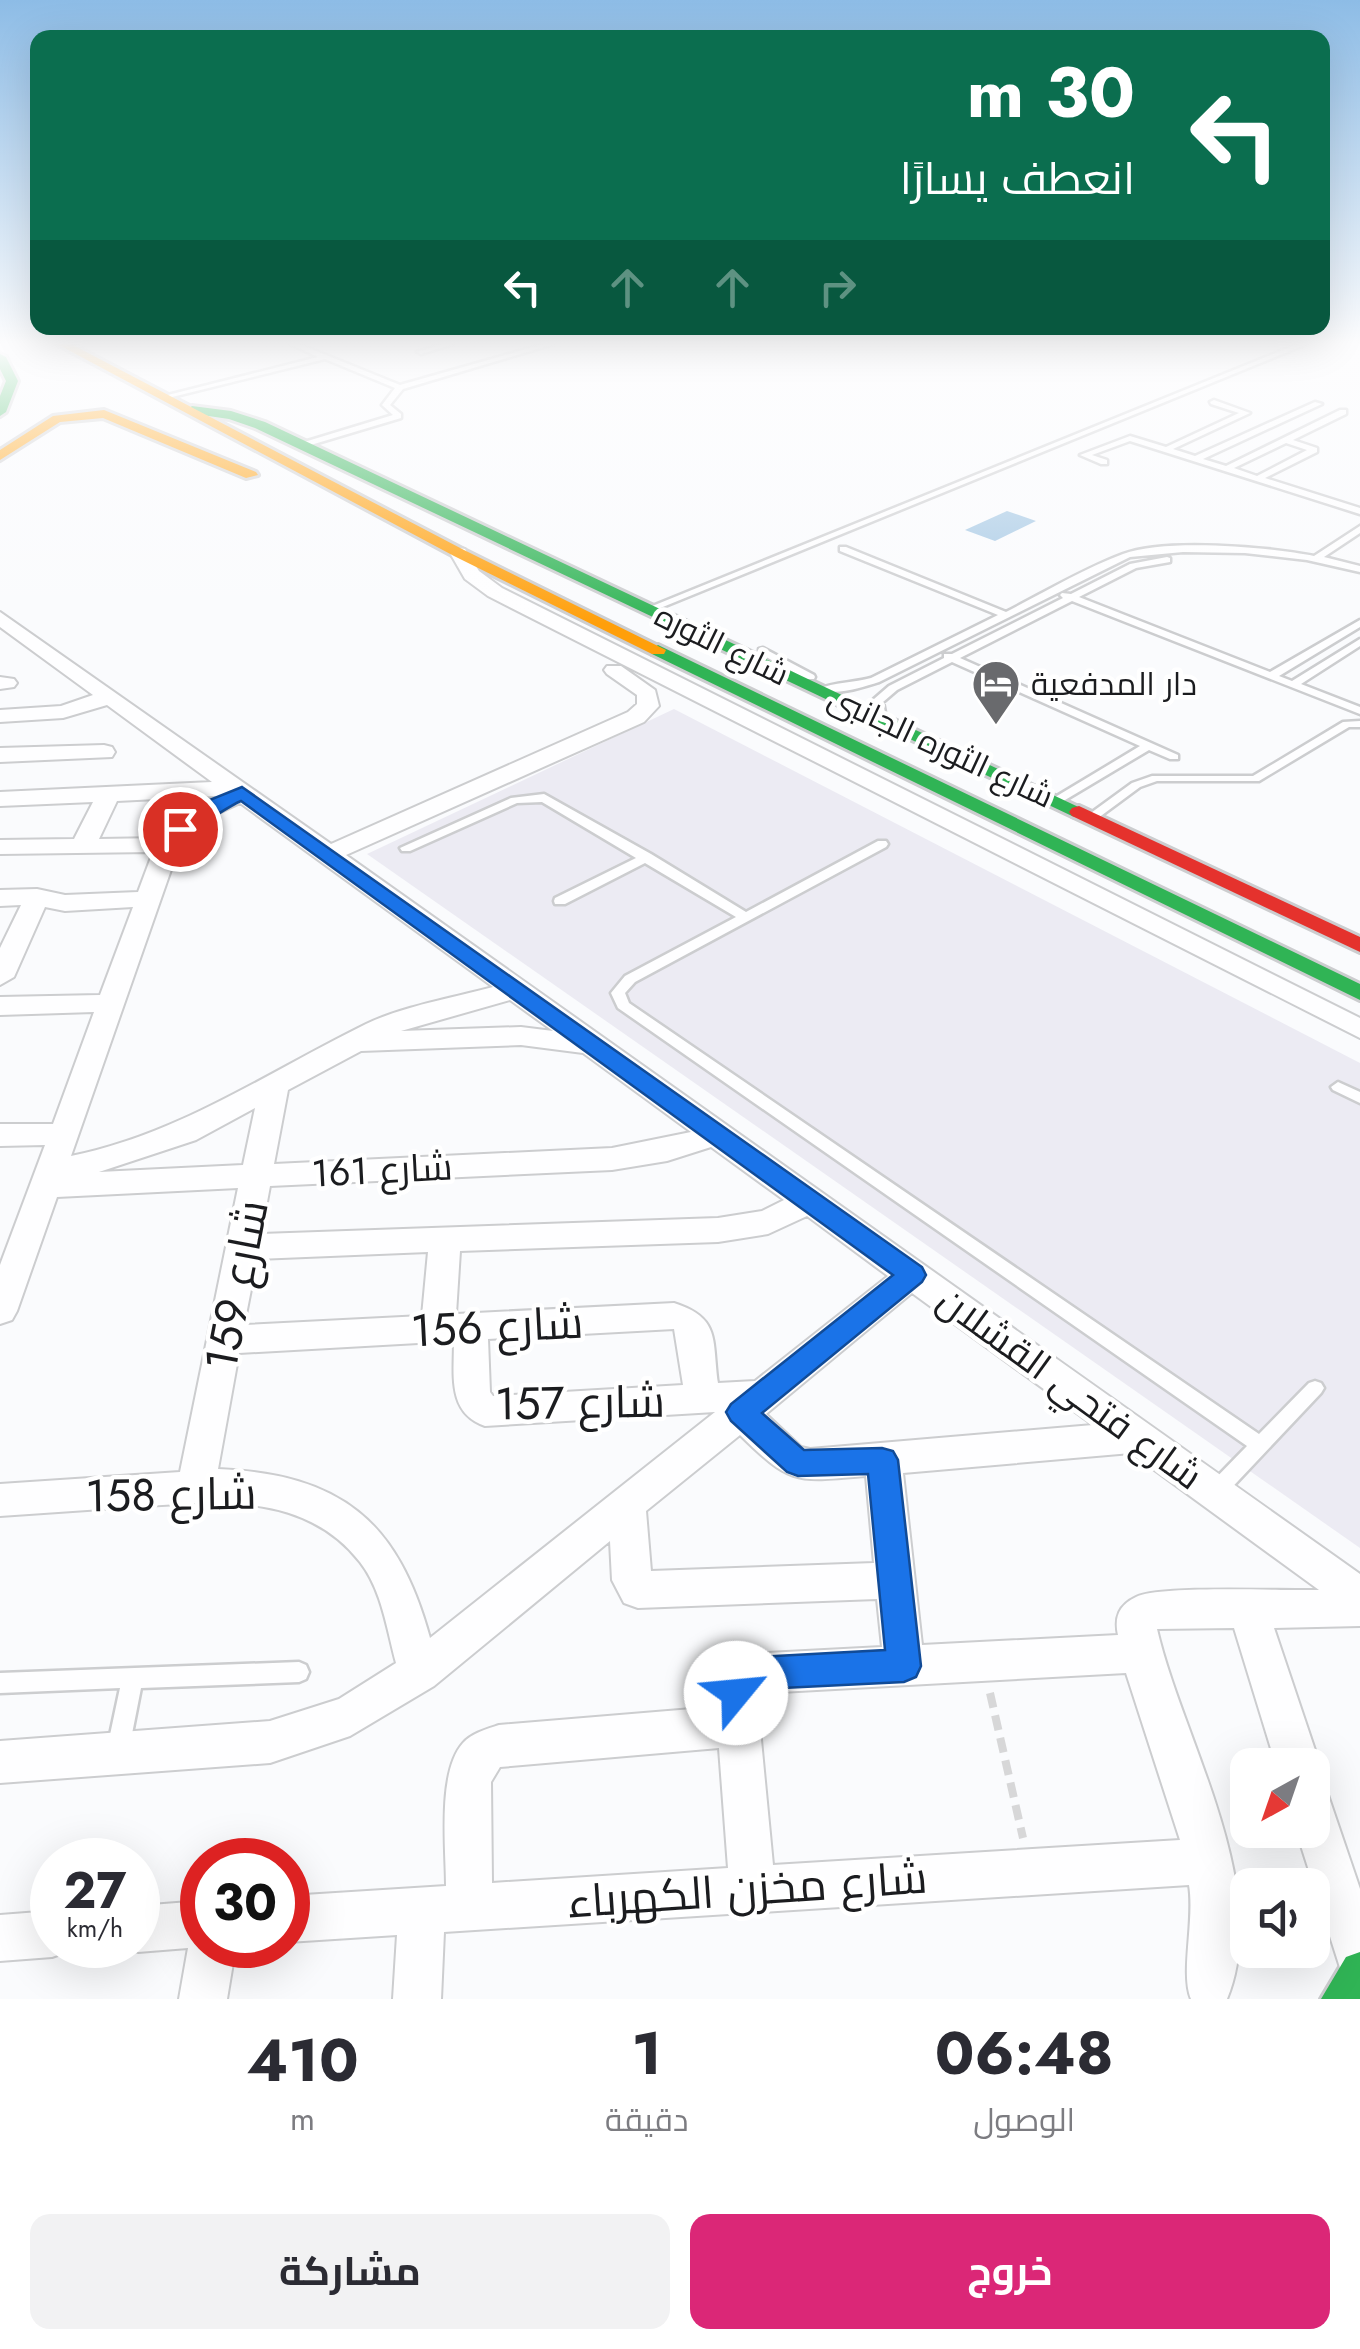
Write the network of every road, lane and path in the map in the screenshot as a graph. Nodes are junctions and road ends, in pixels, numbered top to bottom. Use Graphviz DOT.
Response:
graph roads {
  1 [pos="29,437"];
  2 [pos="162,437"];
  3 [pos="243,437"];
  4 [pos="286,437"];
  5 [pos="328,437"];
  6 [pos="1078,437"];
  7 [pos="1126,437"];
  8 [pos="1128,437"];
  9 [pos="1191,437"];
  10 [pos="1244,437"];
  11 [pos="1291,437"];
  12 [pos="1286,440"];
  13 [pos="304,445"];
  14 [pos="1167,448"];
  15 [pos="0,456"];
  16 [pos="1198,458"];
  17 [pos="1104,462"];
  18 [pos="1228,468"];
  19 [pos="1259,478"];
  20 [pos="340,489"];
  21 [pos="1360,512"];
  22 [pos="1360,529"];
  23 [pos="843,549"];
  24 [pos="459,553"];
  25 [pos="1313,560"];
  26 [pos="1360,569"];
  27 [pos="1360,578"];
  28 [pos="1055,592"];
  29 [pos="502,595"];
  30 [pos="1071,598"];
  31 [pos="656,612"];
  32 [pos="1005,615"];
  33 [pos="0,618"];
  34 [pos="1022,622"];
  35 [pos="1360,622"];
  36 [pos="1360,642"];
  37 [pos="934,649"];
  38 [pos="952,658"];
  39 [pos="1271,676"];
  40 [pos="867,683"];
  41 [pos="1293,685"];
  42 [pos="816,688"];
  43 [pos="886,692"];
  44 [pos="110,697"];
  45 [pos="1360,711"];
  46 [pos="0,716"];
  47 [pos="881,718"];
  48 [pos="1360,724"];
  49 [pos="1148,746"];
  50 [pos="104,752"];
  51 [pos="0,755"];
  52 [pos="1174,758"];
  53 [pos="239,791"];
  54 [pos="108,795"];
  55 [pos="0,799"];
  56 [pos="1056,801"];
  57 [pos="1090,818"];
  58 [pos="882,844"];
  59 [pos="83,846"];
  60 [pos="168,846"];
  61 [pos="0,847"];
  62 [pos="406,848"];
  63 [pos="328,854"];
  64 [pos="647,857"];
  65 [pos="37,897"];
  66 [pos="0,898"];
  67 [pos="148,900"];
  68 [pos="560,901"];
  69 [pos="746,916"];
  70 [pos="1360,945"];
  71 [pos="7,946"];
  72 [pos="0,977"];
  73 [pos="516,990"];
  74 [pos="1360,993"];
  75 [pos="110,1003"];
  76 [pos="0,1006"];
  77 [pos="1360,1029"];
  78 [pos="347,1043"];
  79 [pos="596,1048"];
  80 [pos="274,1085"];
  81 [pos="1338,1087"];
  82 [pos="1360,1098"];
  83 [pos="63,1134"];
  84 [pos="716,1134"];
  85 [pos="0,1135"];
  86 [pos="257,1176"];
  87 [pos="47,1178"];
  88 [pos="810,1201"];
  89 [pos="445,1240"];
  90 [pos="243,1247"];
  91 [pos="912,1275"];
  92 [pos="0,1311"];
  93 [pos="454,1328"];
  94 [pos="225,1340"];
  95 [pos="1315,1388"];
  96 [pos="702,1399"];
  97 [pos="752,1404"];
  98 [pos="1138,1437"];
  99 [pos="1260,1445"];
  100 [pos="882,1460"];
  101 [pos="196,1486"];
  102 [pos="1215,1492"];
  103 [pos="0,1500"];
  104 [pos="627,1505"];
  105 [pos="895,1580"];
  106 [pos="1360,1597"];
  107 [pos="1360,1608"];
  108 [pos="1248,1609"];
  109 [pos="1144,1653"];
  110 [pos="983,1661"];
  111 [pos="904,1666"];
  112 [pos="299,1672"];
  113 [pos="419,1672"];
  114 [pos="133,1678"];
  115 [pos="0,1683"];
  116 [pos="739,1726"];
  117 [pos="1293,1748"];
  118 [pos="117,1754"];
  119 [pos="0,1762"];
  120 [pos="1324,1848"];
  121 [pos="1207,1860"];
  122 [pos="1030,1870"];
  123 [pos="752,1889"];
  124 [pos="469,1907"];
  125 [pos="422,1910"];
  126 [pos="310,1918"];
  127 [pos="30,1936"];
  128 [pos="0,1938"];
  129 [pos="1360,1960"];
  130 [pos="208,1968"];
  131 [pos="1360,1971"];
  132 [pos="1209,1984"];
  133 [pos="203,1999"];
  134 [pos="417,1999"];
  135 [pos="1342,1999"];
  1 -- 15 [label="main road"];
  2 -- 20 [label="main road"];
  3 -- 20 [label="main road, شارع الثوره"];
  4 -- 13 [label="main road, شارع الثوره الجانبى"];
  5 -- 13 [label="lane"];
  6 -- 31 [label="lane"];
  7 -- 17 [label="lane"];
  8 -- 14 [label="lane"];
  9 -- 14 [label="lane"];
  10 -- 16 [label="lane"];
  11 -- 12 [label="lane"];
  12 -- 18 [label="lane"];
  12 -- 19 [label="lane"];
  13 -- 31 [label="main road, شارع الثوره الجانبى"];
  14 -- 16 [label="lane"];
  16 -- 18 [label="lane"];
  18 -- 19 [label="lane"];
  19 -- 21 [label="lane"];
  20 -- 24 [label="main road, شارع الثوره"];
  22 -- 25 [label="lane"];
  23 -- 32 [label="lane"];
  24 -- 29 [label="street, شارع الثوره الجانبى"];
  24 -- 74 [label="main road, شارع الثوره"];
  25 -- 26 [label="lane"];
  25 -- 27 [label="lane"];
  25 -- 28 [label="lane"];
  25 -- 30 [label="lane"];
  28 -- 30 [label="lane"];
  28 -- 32 [label="lane"];
  29 -- 63 [label="street"];
  29 -- 77 [label="street, شارع الثوره الجانبى"];
  30 -- 34 [label="lane"];
  30 -- 39 [label="lane"];
  31 -- 42 [label="main road, شارع الثوره الجانبى"];
  32 -- 34 [label="lane"];
  32 -- 37 [label="lane"];
  33 -- 44 [label="street, شارع فتحي القشلان"];
  34 -- 38 [label="lane"];
  35 -- 39 [label="lane"];
  36 -- 41 [label="lane"];
  37 -- 38 [label="lane"];
  37 -- 40 [label="lane"];
  38 -- 43 [label="lane"];
  38 -- 49 [label="lane"];
  39 -- 41 [label="lane"];
  40 -- 42 [label="lane"];
  40 -- 43 [label="lane"];
  41 -- 45 [label="lane"];
  42 -- 47 [label="main road, شارع الثوره الجانبى"];
  43 -- 47 [label="lane"];
  44 -- 46 [label="street"];
  44 -- 53 [label="street, شارع فتحي القشلان"];
  47 -- 56 [label="main road, شارع الثوره الجانبى"];
  48 -- 57 [label="lane"];
  49 -- 52 [label="lane"];
  49 -- 56 [label="lane"];
  50 -- 51 [label="street"];
  53 -- 54 [label="street"];
  53 -- 60 [label="street"];
  53 -- 63 [label="street, شارع فتحي القشلان"];
  54 -- 55 [label="street"];
  54 -- 59 [label="street"];
  56 -- 57 [label="main road, شارع الثوره الجانبى"];
  57 -- 70 [label="main road, شارع الثوره الجانبى"];
  58 -- 69 [label="lane"];
  59 -- 60 [label="street"];
  59 -- 61 [label="street"];
  60 -- 67 [label="street"];
  62 -- 64 [label="lane"];
  63 -- 73 [label="street, شارع فتحي القشلان"];
  64 -- 68 [label="lane"];
  64 -- 69 [label="lane"];
  65 -- 66 [label="street"];
  65 -- 67 [label="street"];
  65 -- 71 [label="street"];
  67 -- 75 [label="street"];
  69 -- 99 [label="lane"];
  71 -- 72 [label="street"];
  73 -- 78 [label="street"];
  73 -- 79 [label="street, شارع فتحي القشلان"];
  75 -- 76 [label="street"];
  75 -- 83 [label="street"];
  78 -- 79 [label="street"];
  78 -- 80 [label="street"];
  79 -- 84 [label="street, شارع فتحي القشلان"];
  80 -- 86 [label="street, شارع 159"];
  80 -- 87 [label="street"];
  81 -- 82 [label="lane"];
  83 -- 85 [label="street"];
  83 -- 87 [label="street"];
  84 -- 86 [label="street, شارع 161"];
  84 -- 88 [label="street, شارع فتحي القشلان"];
  86 -- 87 [label="street, شارع 161"];
  86 -- 90 [label="street, شارع 159"];
  87 -- 92 [label="street"];
  88 -- 89 [label="street"];
  88 -- 91 [label="street, شارع فتحي القشلان"];
  89 -- 90 [label="street"];
  89 -- 93 [label="street"];
  90 -- 94 [label="street, شارع 159"];
  91 -- 97 [label="street"];
  91 -- 98 [label="street, شارع فتحي القشلان"];
  93 -- 94 [label="street, شارع 156"];
  93 -- 96 [label="street, شارع 157"];
  93 -- 96 [label="street, شارع 156"];
  94 -- 101 [label="street, شارع 159"];
  95 -- 99 [label="lane"];
  96 -- 97 [label="street, شارع 157"];
  97 -- 100 [label="street"];
  97 -- 104 [label="street"];
  98 -- 100 [label="street"];
  98 -- 102 [label="street, شارع فتحي القشلان"];
  99 -- 102 [label="lane"];
  100 -- 105 [label="street"];
  101 -- 103 [label="street, شارع 158"];
  101 -- 113 [label="street, شارع 158"];
  102 -- 106 [label="street, شارع فتحي القشلان"];
  104 -- 105 [label="street"];
  104 -- 113 [label="street"];
  105 -- 111 [label="street"];
  107 -- 108 [label="street"];
  108 -- 109 [label="street"];
  108 -- 117 [label="street"];
  109 -- 110 [label="street"];
  109 -- 121 [label="street"];
  110 -- 111 [label="street"];
  110 -- 122 [label="path"];
  111 -- 116 [label="street"];
  112 -- 114 [label="lane"];
  113 -- 118 [label="street"];
  114 -- 115 [label="lane"];
  114 -- 118 [label="lane"];
  116 -- 123 [label="street"];
  116 -- 124 [label="street"];
  118 -- 119 [label="street"];
  120 -- 129 [label="street"];
  121 -- 122 [label="street, شارع مخزن الكهرباء"];
  121 -- 132 [label="street"];
  122 -- 123 [label="street, شارع مخزن الكهرباء"];
  123 -- 124 [label="street, شارع مخزن الكهرباء"];
  124 -- 125 [label="street, شارع مخزن الكهرباء"];
  125 -- 126 [label="street, شارع مخزن الكهرباء"];
  125 -- 134 [label="street"];
  127 -- 128 [label="street"];
  130 -- 133 [label="street"];
  131 -- 135 [label="main road"];
}
